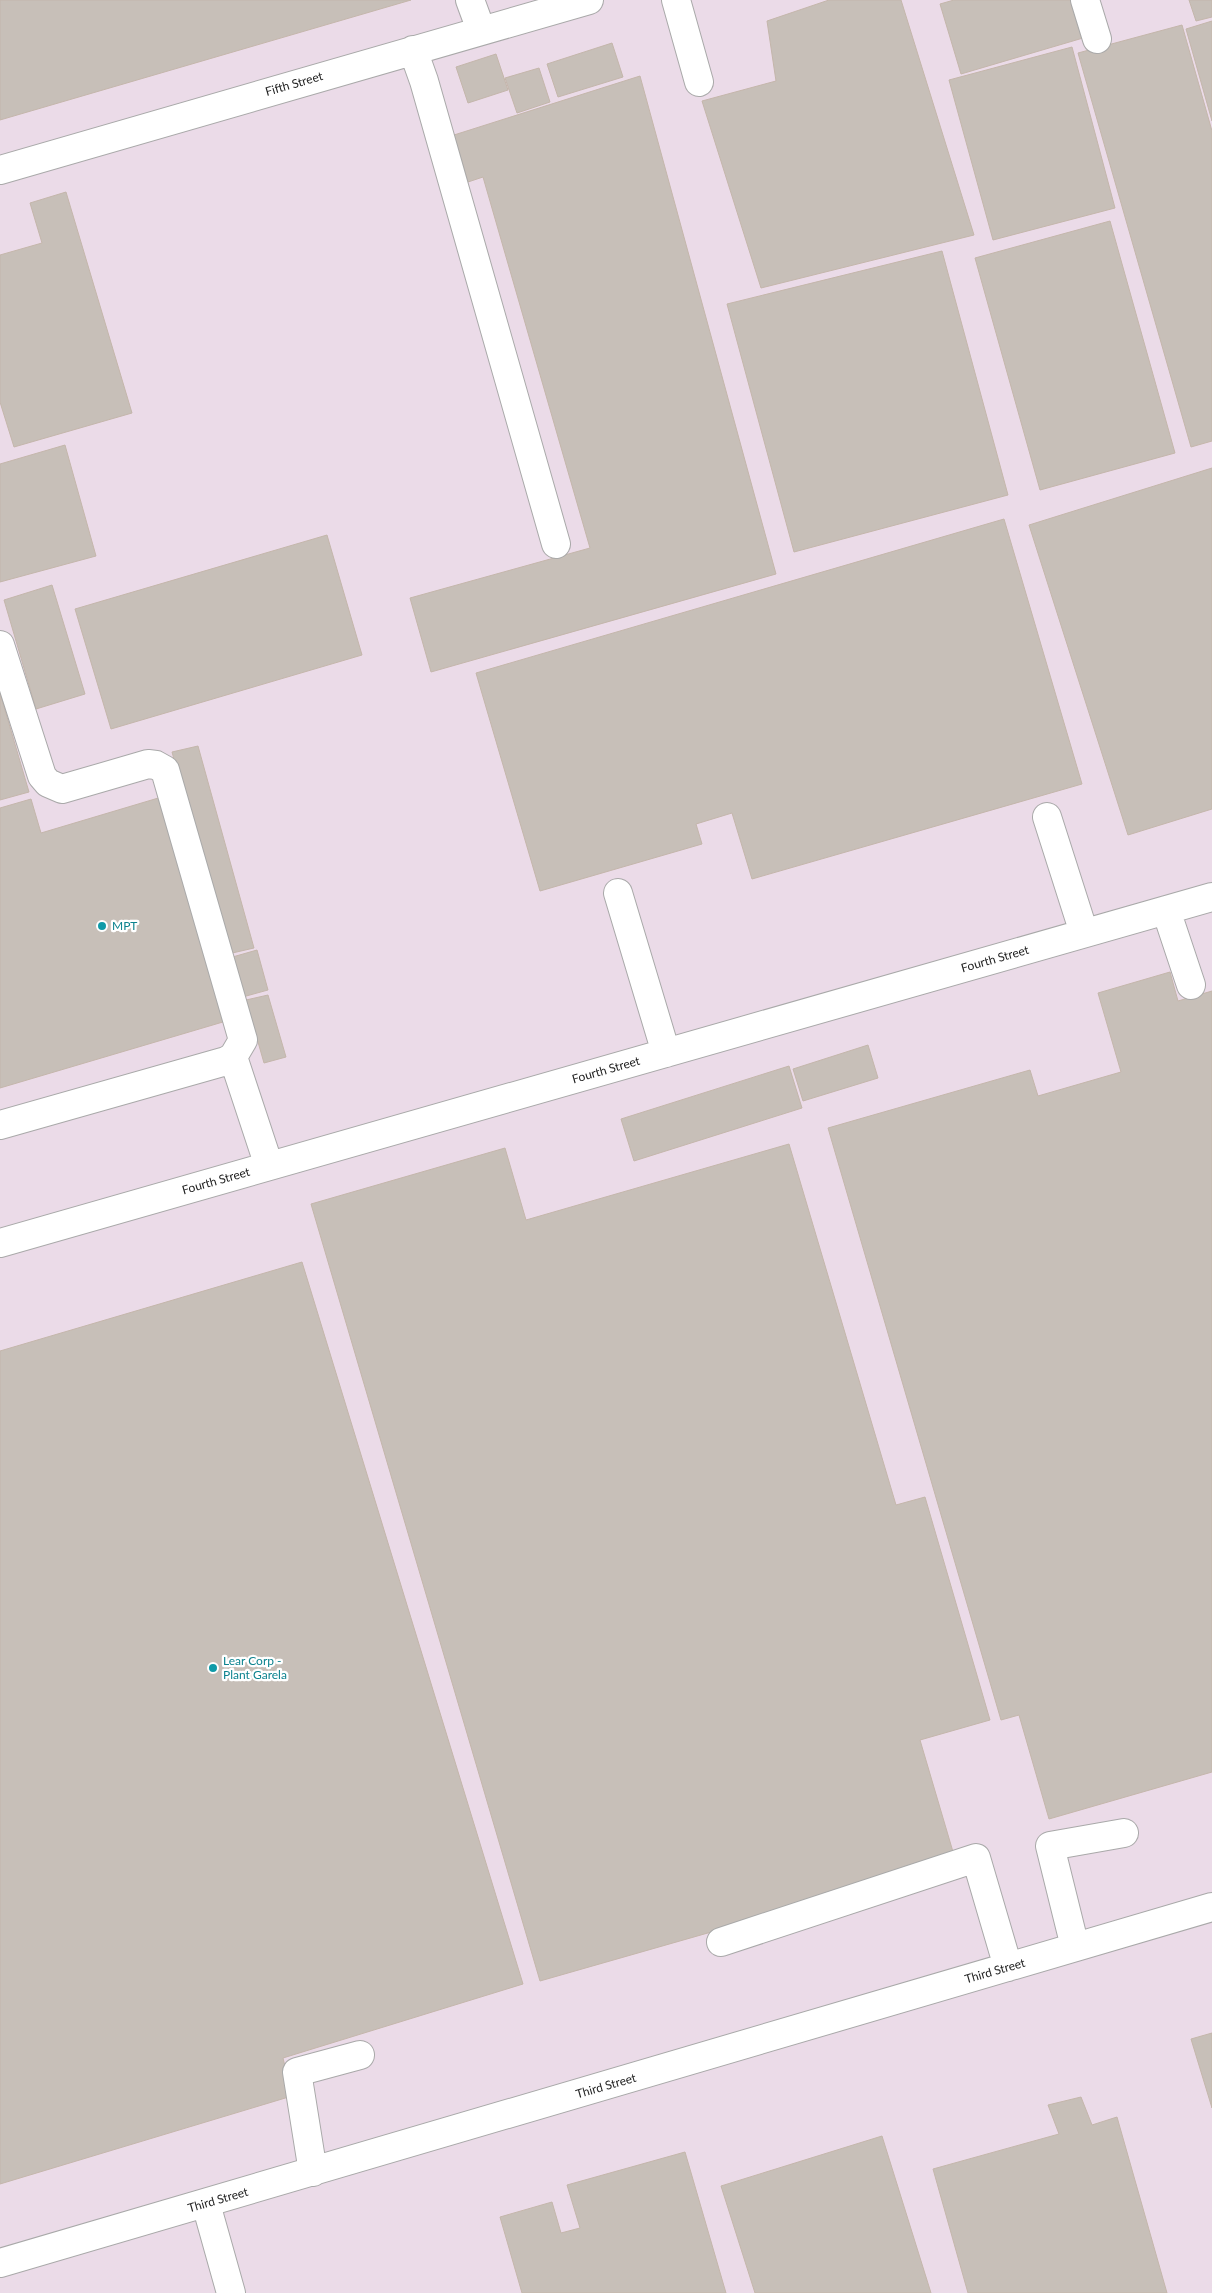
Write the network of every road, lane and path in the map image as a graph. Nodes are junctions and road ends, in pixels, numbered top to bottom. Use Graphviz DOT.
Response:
graph roads {
  1 [pos="470,0"];
  2 [pos="589,0"];
  3 [pos="676,0"];
  4 [pos="1085,0"];
  5 [pos="481,30"];
  6 [pos="1097,39"];
  7 [pos="413,50"];
  8 [pos="699,82"];
  9 [pos="0,170"];
  10 [pos="556,544"];
  11 [pos="0,645"];
  12 [pos="1047,817"];
  13 [pos="618,893"];
  14 [pos="1212,897"];
  15 [pos="1166,910"];
  16 [pos="1084,933"];
  17 [pos="1191,985"];
  18 [pos="666,1053"];
  19 [pos="233,1057"];
  20 [pos="0,1124"];
  21 [pos="269,1166"];
  22 [pos="0,1243"];
  23 [pos="1124,1833"];
  24 [pos="1212,1907"];
  25 [pos="721,1942"];
  26 [pos="1076,1947"];
  27 [pos="1008,1967"];
  28 [pos="360,2055"];
  29 [pos="313,2172"];
  30 [pos="206,2204"];
  31 [pos="0,2263"];
  32 [pos="231,2293"];
  1 -- 5 [label="street"];
  2 -- 5 [label="street, Fifth Street"];
  3 -- 8 [label="street"];
  4 -- 6 [label="street"];
  5 -- 7 [label="street, Fifth Street"];
  7 -- 9 [label="street, Fifth Street"];
  7 -- 10 [label="street"];
  11 -- 19 [label="street"];
  12 -- 16 [label="street"];
  13 -- 18 [label="street"];
  14 -- 15 [label="street, Fourth Street"];
  15 -- 16 [label="street, Fourth Street"];
  15 -- 17 [label="street"];
  16 -- 18 [label="street, Fourth Street"];
  18 -- 21 [label="street, Fourth Street"];
  19 -- 20 [label="street"];
  19 -- 21 [label="street"];
  21 -- 22 [label="street, Fourth Street"];
  23 -- 26 [label="street"];
  24 -- 26 [label="street, Third Street"];
  25 -- 27 [label="street"];
  26 -- 27 [label="street, Third Street"];
  27 -- 29 [label="street, Third Street"];
  28 -- 29 [label="street"];
  29 -- 30 [label="street, Third Street"];
  30 -- 31 [label="street, Third Street"];
  30 -- 32 [label="street"];
}
